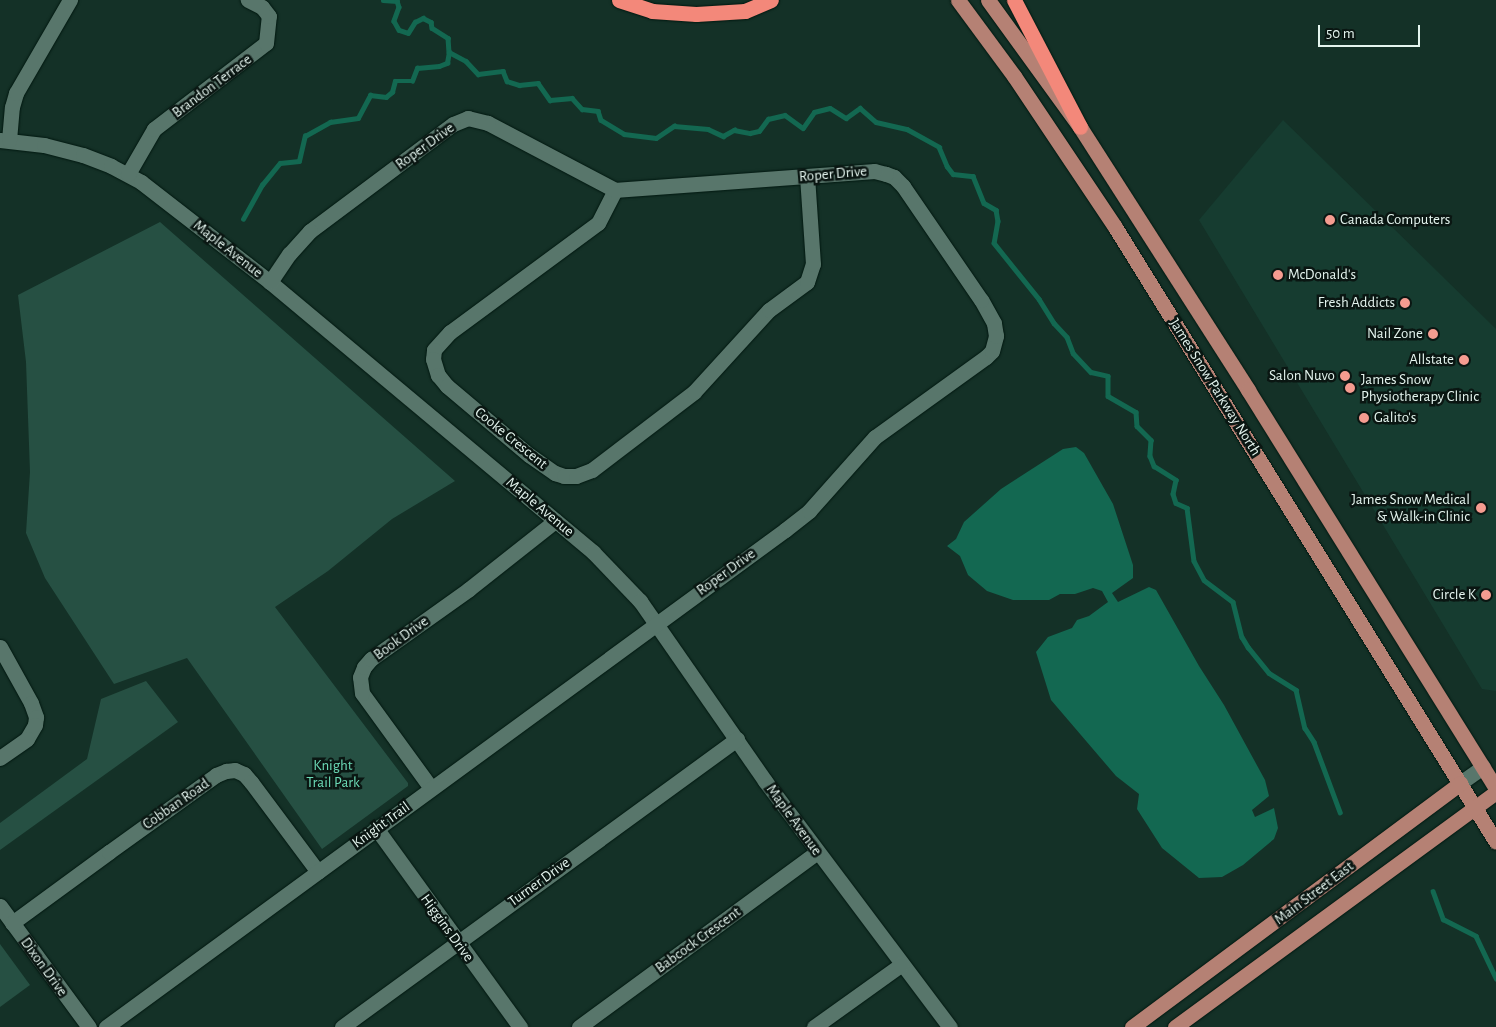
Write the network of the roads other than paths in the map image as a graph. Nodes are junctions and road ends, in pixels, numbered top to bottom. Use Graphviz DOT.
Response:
graph roads {
  1 [pos="70,0"];
  2 [pos="248,0"];
  3 [pos="619,0"];
  4 [pos="771,0"];
  5 [pos="958,0"];
  6 [pos="988,0"];
  7 [pos="1014,0"];
  8 [pos="1080,127"];
  9 [pos="4,140"];
  10 [pos="128,174"];
  11 [pos="807,177"];
  12 [pos="615,190"];
  13 [pos="270,282"];
  14 [pos="555,521"];
  15 [pos="655,623"];
  16 [pos="0,648"];
  17 [pos="737,739"];
  18 [pos="0,758"];
  19 [pos="1486,761"];
  20 [pos="1460,783"];
  21 [pos="432,788"];
  22 [pos="1496,790"];
  23 [pos="1475,807"];
  24 [pos="376,828"];
  25 [pos="1496,842"];
  26 [pos="817,852"];
  27 [pos="318,872"];
  28 [pos="0,906"];
  29 [pos="12,923"];
  30 [pos="457,942"];
  31 [pos="902,964"];
  32 [pos="818,1026"];
  33 [pos="89,1027"];
  34 [pos="106,1027"];
  35 [pos="342,1027"];
  36 [pos="520,1027"];
  37 [pos="579,1027"];
  38 [pos="950,1027"];
  39 [pos="1132,1027"];
  40 [pos="1175,1027"];
  1 -- 9 [label="street"];
  2 -- 10 [label="street, Brandon Terrace"];
  3 -- 4 [label="highway"];
  5 -- 20 [label="main road, James Snow Parkway North"];
  6 -- 8 [label="main road, James Snow Parkway North"];
  7 -- 8 [label="highway"];
  8 -- 19 [label="main road, James Snow Parkway North"];
  9 -- 10 [label="street, Maple Avenue"];
  10 -- 13 [label="street, Maple Avenue"];
  11 -- 12 [label="street, Roper Drive"];
  11 -- 12 [label="street, Cooke Crescent"];
  11 -- 15 [label="street, Roper Drive"];
  12 -- 13 [label="street, Roper Drive"];
  13 -- 14 [label="street, Maple Avenue"];
  14 -- 15 [label="street, Maple Avenue"];
  14 -- 21 [label="street, Book Drive"];
  15 -- 17 [label="street, Maple Avenue"];
  15 -- 21 [label="street, Knight Trail"];
  16 -- 18 [label="street"];
  17 -- 26 [label="street, Maple Avenue"];
  17 -- 30 [label="street, Turner Drive"];
  19 -- 20 [label="street, Main Street East"];
  19 -- 22 [label="main road, James Snow Parkway North"];
  20 -- 23 [label="main road, James Snow Parkway North"];
  20 -- 39 [label="main road, Main Street East"];
  21 -- 24 [label="street, Knight Trail"];
  22 -- 23 [label="main road, Main Street East"];
  23 -- 25 [label="main road, James Snow Parkway North"];
  23 -- 40 [label="main road, Main Street East"];
  24 -- 27 [label="street, Knight Trail"];
  24 -- 30 [label="street, Higgins Drive"];
  26 -- 31 [label="street, Maple Avenue"];
  26 -- 37 [label="street, Babcock Crescent"];
  27 -- 29 [label="street, Cobban Road"];
  27 -- 34 [label="street, Knight Trail"];
  28 -- 29 [label="street, Dixon Drive"];
  29 -- 33 [label="street, Dixon Drive"];
  30 -- 35 [label="street, Turner Drive"];
  30 -- 36 [label="street, Higgins Drive"];
  31 -- 32 [label="street"];
  31 -- 38 [label="street, Maple Avenue"];
}
